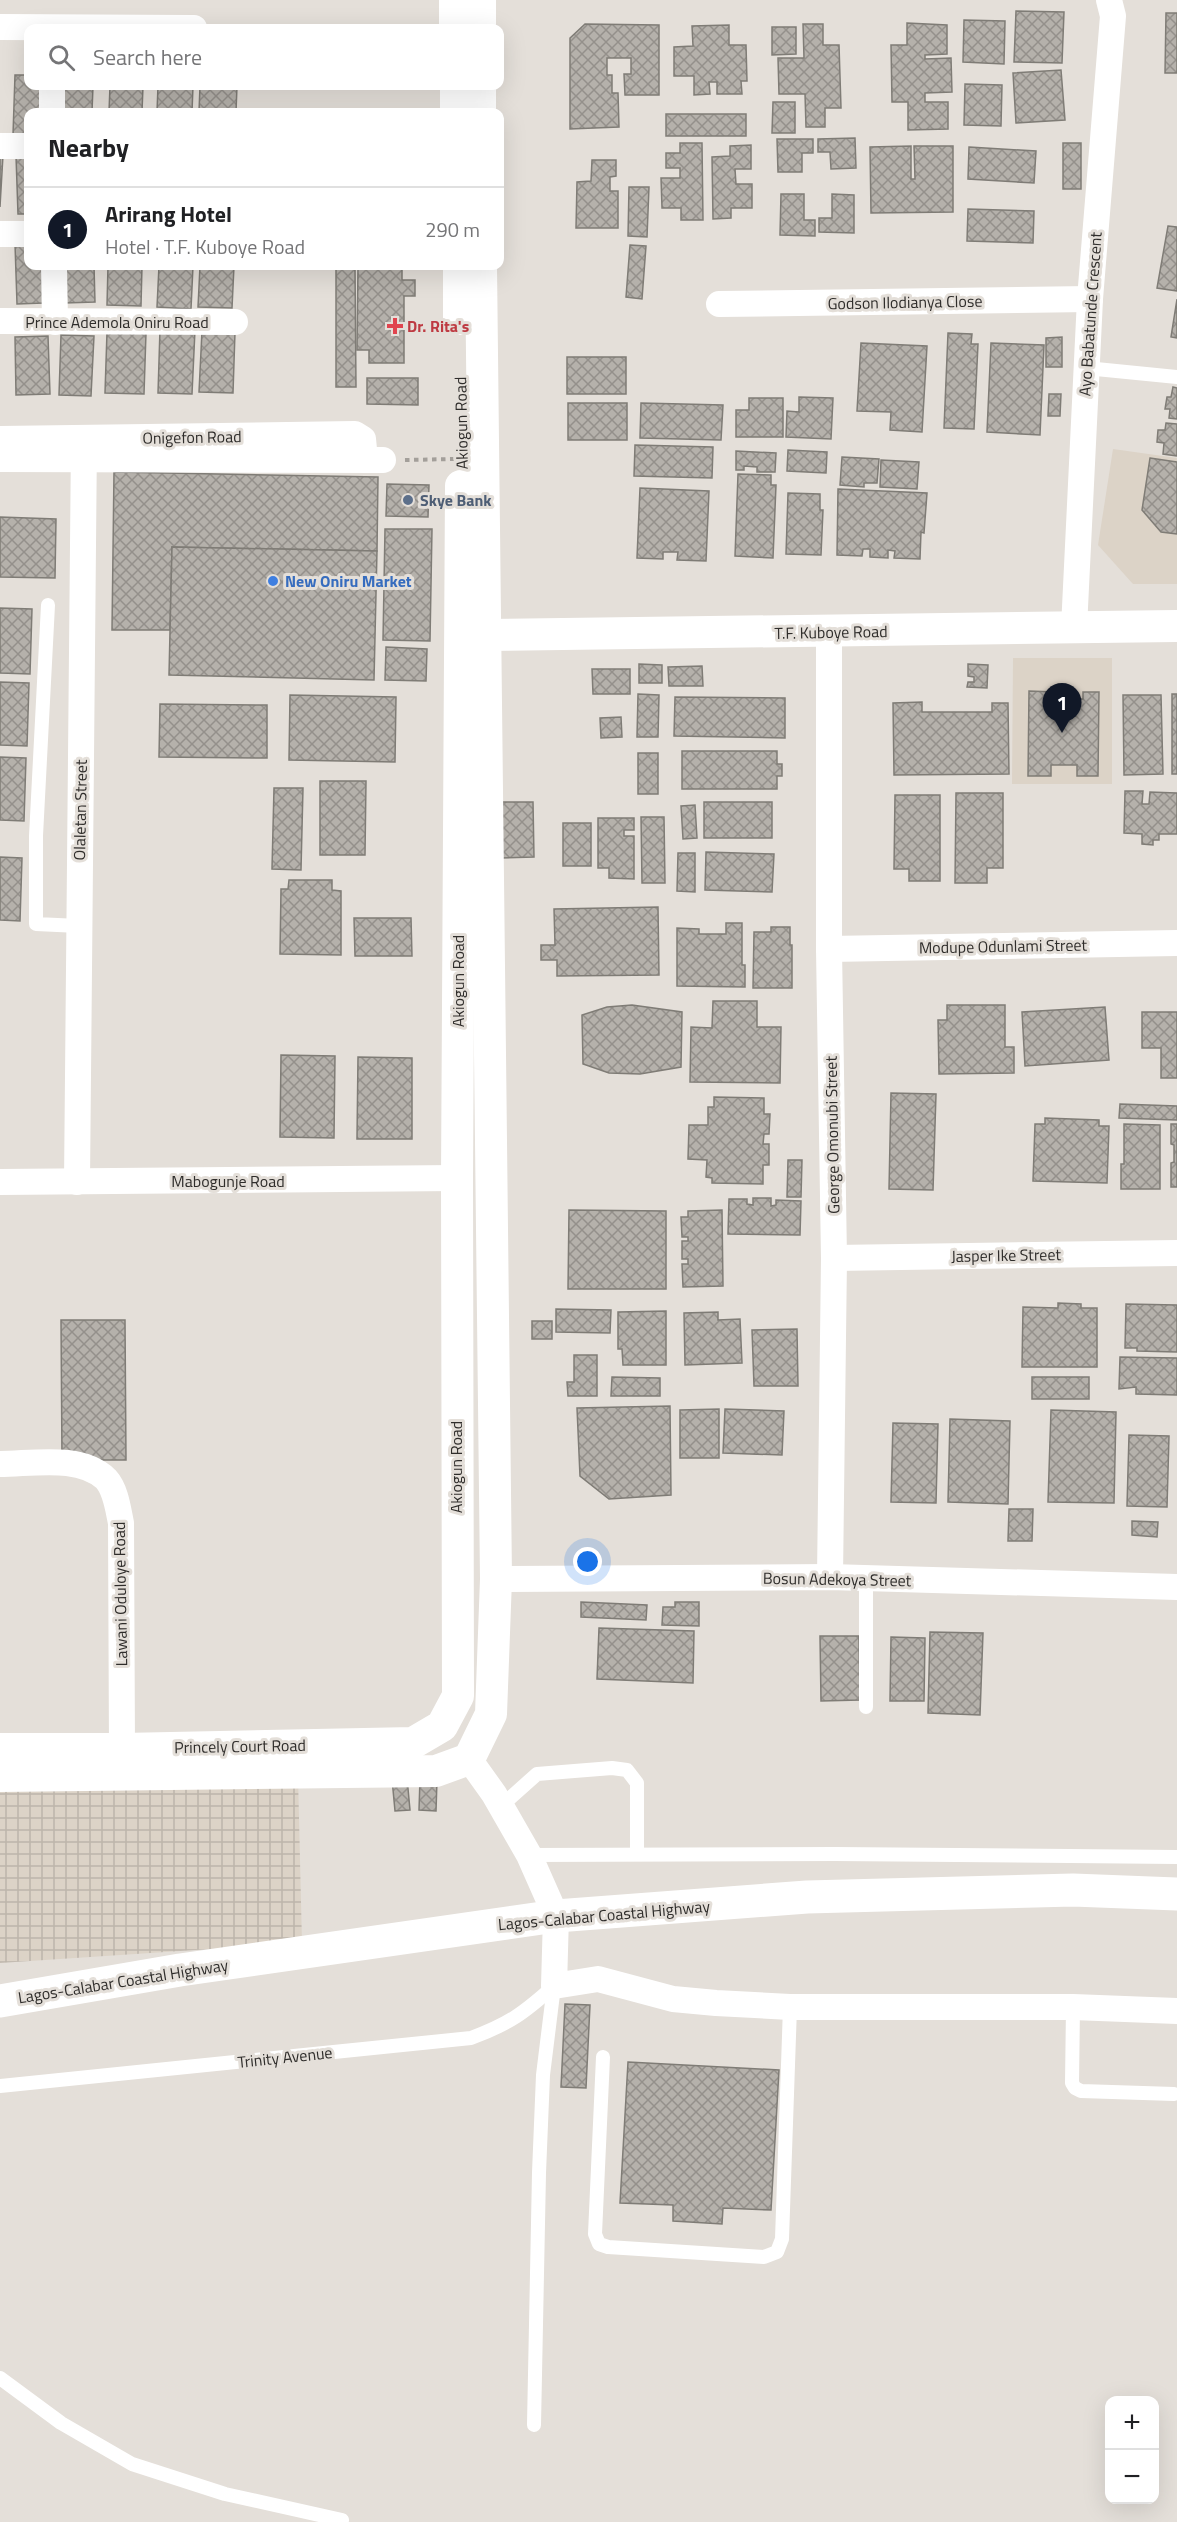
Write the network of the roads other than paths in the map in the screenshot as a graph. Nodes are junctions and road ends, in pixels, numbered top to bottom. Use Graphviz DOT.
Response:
graph roads {
  1 [pos="455,0"];
  2 [pos="480,0"];
  3 [pos="1109,0"];
  4 [pos="455,24"];
  5 [pos="480,24"];
  6 [pos="0,27"];
  7 [pos="24,27"];
  8 [pos="52,90"];
  9 [pos="456,90"];
  10 [pos="480,90"];
  11 [pos="52,108"];
  12 [pos="456,108"];
  13 [pos="480,108"];
  14 [pos="0,146"];
  15 [pos="24,146"];
  16 [pos="0,234"];
  17 [pos="24,234"];
  18 [pos="54,270"];
  19 [pos="459,270"];
  20 [pos="481,270"];
  21 [pos="1090,299"];
  22 [pos="719,304"];
  23 [pos="0,321"];
  24 [pos="55,322"];
  25 [pos="235,322"];
  26 [pos="1086,368"];
  27 [pos="1177,377"];
  28 [pos="0,439"];
  29 [pos="84,449"];
  30 [pos="0,459"];
  31 [pos="374,460"];
  32 [pos="48,605"];
  33 [pos="1177,626"];
  34 [pos="1074,628"];
  35 [pos="829,632"];
  36 [pos="484,635"];
  37 [pos="79,926"];
  38 [pos="1177,943"];
  39 [pos="829,949"];
  40 [pos="457,1178"];
  41 [pos="0,1182"];
  42 [pos="76,1182"];
  43 [pos="1177,1253"];
  44 [pos="834,1258"];
  45 [pos="0,1464"];
  46 [pos="830,1577"];
  47 [pos="496,1579"];
  48 [pos="866,1579"];
  49 [pos="1177,1587"];
  50 [pos="458,1696"];
  51 [pos="866,1707"];
  52 [pos="0,1749"];
  53 [pos="122,1749"];
  54 [pos="469,1759"];
  55 [pos="0,1776"];
  56 [pos="501,1806"];
  57 [pos="637,1854"];
  58 [pos="529,1856"];
  59 [pos="1177,1857"];
  60 [pos="1177,1894"];
  61 [pos="556,1916"];
  62 [pos="554,1986"];
  63 [pos="0,2001"];
  64 [pos="790,2007"];
  65 [pos="1073,2007"];
  66 [pos="1177,2011"];
  67 [pos="603,2057"];
  68 [pos="0,2086"];
  69 [pos="1174,2094"];
  70 [pos="0,2378"];
  71 [pos="534,2425"];
  72 [pos="342,2520"];
  1 -- 4 [label="street"];
  2 -- 5 [label="street"];
  3 -- 21 [label="street, Ayo Babatunde Crescent"];
  6 -- 7 [label="street"];
  8 -- 11 [label="street"];
  9 -- 12 [label="street"];
  10 -- 13 [label="street"];
  14 -- 15 [label="street"];
  16 -- 17 [label="street"];
  18 -- 24 [label="street"];
  19 -- 40 [label="street, Akiogun Road"];
  20 -- 36 [label="street"];
  21 -- 22 [label="street, Godson Ilodianya Close"];
  21 -- 26 [label="street, Ayo Babatunde Crescent"];
  23 -- 24 [label="street, Prince Ademola Oniru Road"];
  24 -- 25 [label="street, Prince Ademola Oniru Road"];
  26 -- 27 [label="lane"];
  26 -- 34 [label="street, Ayo Babatunde Crescent"];
  28 -- 29 [label="street, Onigefon Road"];
  29 -- 30 [label="street, Onigefon Road"];
  29 -- 31 [label="street, Onigefon Road"];
  29 -- 37 [label="street, Olaletan Street"];
  32 -- 37 [label="lane"];
  33 -- 34 [label="street, T.F. Kuboye Road"];
  34 -- 35 [label="street, T.F. Kuboye Road"];
  35 -- 36 [label="street, T.F. Kuboye Road"];
  35 -- 39 [label="street, George Omonubi Street"];
  36 -- 47 [label="street"];
  37 -- 42 [label="street, Olaletan Street"];
  38 -- 39 [label="street, Modupe Odunlami Street"];
  39 -- 44 [label="street, George Omonubi Street"];
  40 -- 42 [label="street, Mabogunje Road"];
  40 -- 50 [label="street, Akiogun Road"];
  41 -- 42 [label="street, Mabogunje Road"];
  43 -- 44 [label="street, Jasper Ike Street"];
  44 -- 46 [label="street, George Omonubi Street"];
  45 -- 53 [label="street, Lawani Oduloye Road"];
  46 -- 47 [label="street, Bosun Adekoya Street"];
  46 -- 48 [label="street, Bosun Adekoya Street"];
  47 -- 54 [label="street"];
  48 -- 49 [label="street, Bosun Adekoya Street"];
  48 -- 51 [label="lane"];
  50 -- 53 [label="street, Princely Court Road"];
  52 -- 53 [label="street, Princely Court Road"];
  54 -- 55 [label="street"];
  54 -- 56 [label="street"];
  56 -- 57 [label="lane"];
  56 -- 58 [label="street"];
  57 -- 58 [label="lane"];
  57 -- 59 [label="lane"];
  58 -- 61 [label="street"];
  60 -- 61 [label="highway, Lagos-Calabar Coastal Highway"];
  61 -- 62 [label="street"];
  61 -- 63 [label="highway, Lagos-Calabar Coastal Highway"];
  62 -- 64 [label="street"];
  62 -- 68 [label="lane, Trinity Avenue"];
  62 -- 71 [label="lane"];
  64 -- 65 [label="street"];
  64 -- 67 [label="lane"];
  65 -- 66 [label="street"];
  65 -- 69 [label="lane"];
  70 -- 72 [label="lane"];
}
